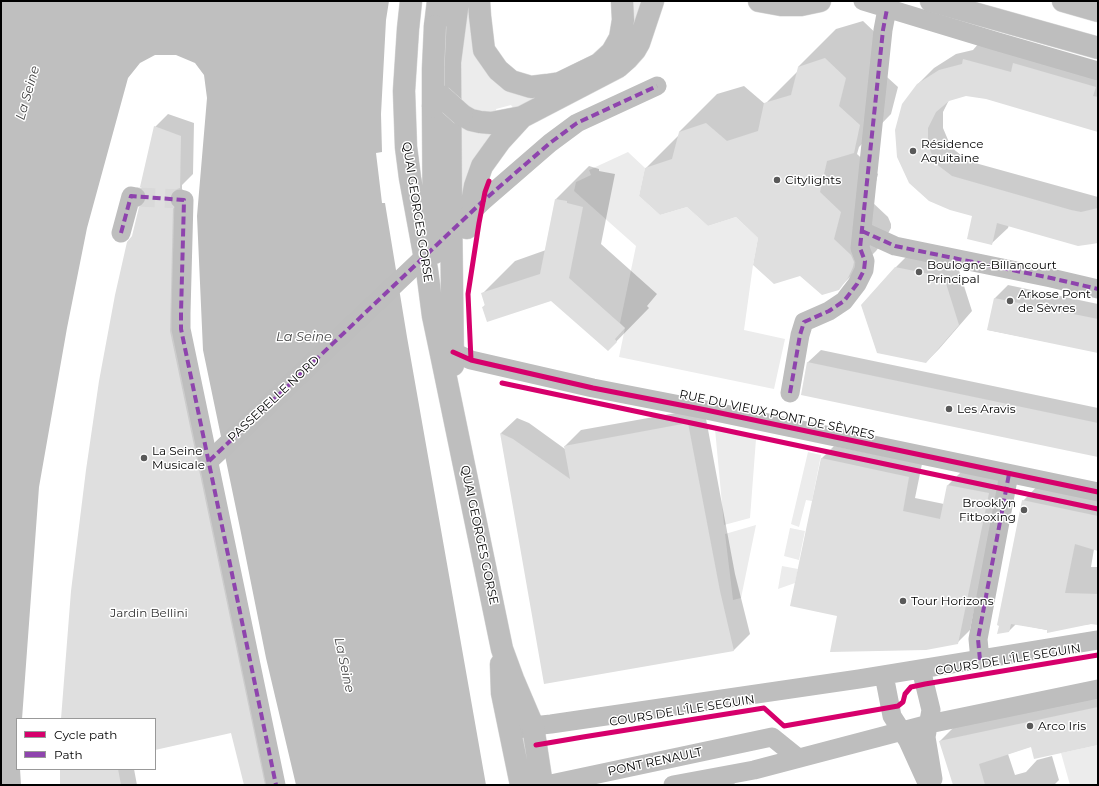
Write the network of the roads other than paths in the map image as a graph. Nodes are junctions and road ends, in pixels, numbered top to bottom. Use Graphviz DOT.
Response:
graph roads {
  1 [pos="411,1"];
  2 [pos="438,1"];
  3 [pos="458,1"];
  4 [pos="479,1"];
  5 [pos="622,1"];
  6 [pos="653,1"];
  7 [pos="759,1"];
  8 [pos="820,1"];
  9 [pos="863,1"];
  10 [pos="931,1"];
  11 [pos="1063,1"];
  12 [pos="887,9"];
  13 [pos="1098,11"];
  14 [pos="1098,48"];
  15 [pos="1098,71"];
  16 [pos="657,86"];
  17 [pos="437,101"];
  18 [pos="522,117"];
  19 [pos="136,196"];
  20 [pos="180,200"];
  21 [pos="862,231"];
  22 [pos="121,233"];
  23 [pos="1098,289"];
  24 [pos="452,293"];
  25 [pos="433,316"];
  26 [pos="453,352"];
  27 [pos="790,393"];
  28 [pos="450,398"];
  29 [pos="208,461"];
  30 [pos="1009,474"];
  31 [pos="1098,492"];
  32 [pos="1098,640"];
  33 [pos="502,649"];
  34 [pos="980,660"];
  35 [pos="921,669"];
  36 [pos="884,675"];
  37 [pos="1098,689"];
  38 [pos="929,724"];
  39 [pos="533,726"];
  40 [pos="510,731"];
  41 [pos="901,731"];
  42 [pos="798,758"];
  43 [pos="521,781"];
  44 [pos="276,785"];
  45 [pos="542,785"];
  46 [pos="546,785"];
  47 [pos="673,785"];
  48 [pos="928,785"];
  49 [pos="934,785"];
  1 -- 17 [label="main road"];
  1 -- 25 [label="main road, QUAI GEORGES GORSE"];
  2 -- 17 [label="main road, bridge"];
  3 -- 24 [label="main road, QUAI GEORGES GORSE"];
  4 -- 5 [label="main road"];
  6 -- 18 [label="main road"];
  7 -- 8 [label="main road"];
  9 -- 12 [label="street"];
  10 -- 14 [label="main road"];
  11 -- 13 [label="main road"];
  12 -- 15 [label="street"];
  12 -- 21 [label="street"];
  16 -- 29 [label="street, PASSERELLE NORD, bridge"];
  17 -- 18 [label="main road, bridge"];
  17 -- 25 [label="main road"];
  18 -- 24 [label="main road"];
  19 -- 22 [label="street"];
  20 -- 29 [label="street"];
  21 -- 23 [label="street"];
  21 -- 27 [label="street"];
  24 -- 26 [label="main road, QUAI GEORGES GORSE"];
  25 -- 28 [label="main road, QUAI GEORGES GORSE"];
  26 -- 28 [label="main road, QUAI GEORGES GORSE"];
  26 -- 30 [label="street, RUE DU VIEUX PONT DE SÈVRES"];
  28 -- 33 [label="main road, QUAI GEORGES GORSE"];
  29 -- 44 [label="street"];
  30 -- 31 [label="street, RUE DU VIEUX PONT DE SÈVRES"];
  30 -- 34 [label="street"];
  32 -- 34 [label="street, COURS DE L'ÎLE SEGUIN"];
  33 -- 39 [label="main road, QUAI GEORGES GORSE"];
  33 -- 40 [label="main road, QUAI GEORGES GORSE"];
  34 -- 35 [label="street, COURS DE L'ÎLE SEGUIN"];
  35 -- 36 [label="street, COURS DE L'ÎLE SEGUIN"];
  35 -- 38 [label="street"];
  36 -- 39 [label="street, COURS DE L'ÎLE SEGUIN"];
  36 -- 41 [label="street"];
  37 -- 38 [label="street"];
  38 -- 41 [label="street"];
  38 -- 49 [label="street"];
  39 -- 40 [label="street"];
  39 -- 45 [label="main road, QUAI GEORGES GORSE"];
  40 -- 43 [label="main road, QUAI GEORGES GORSE"];
  41 -- 42 [label="street"];
  41 -- 48 [label="street"];
  42 -- 46 [label="street, PONT RENAULT"];
  42 -- 47 [label="street"];
}
